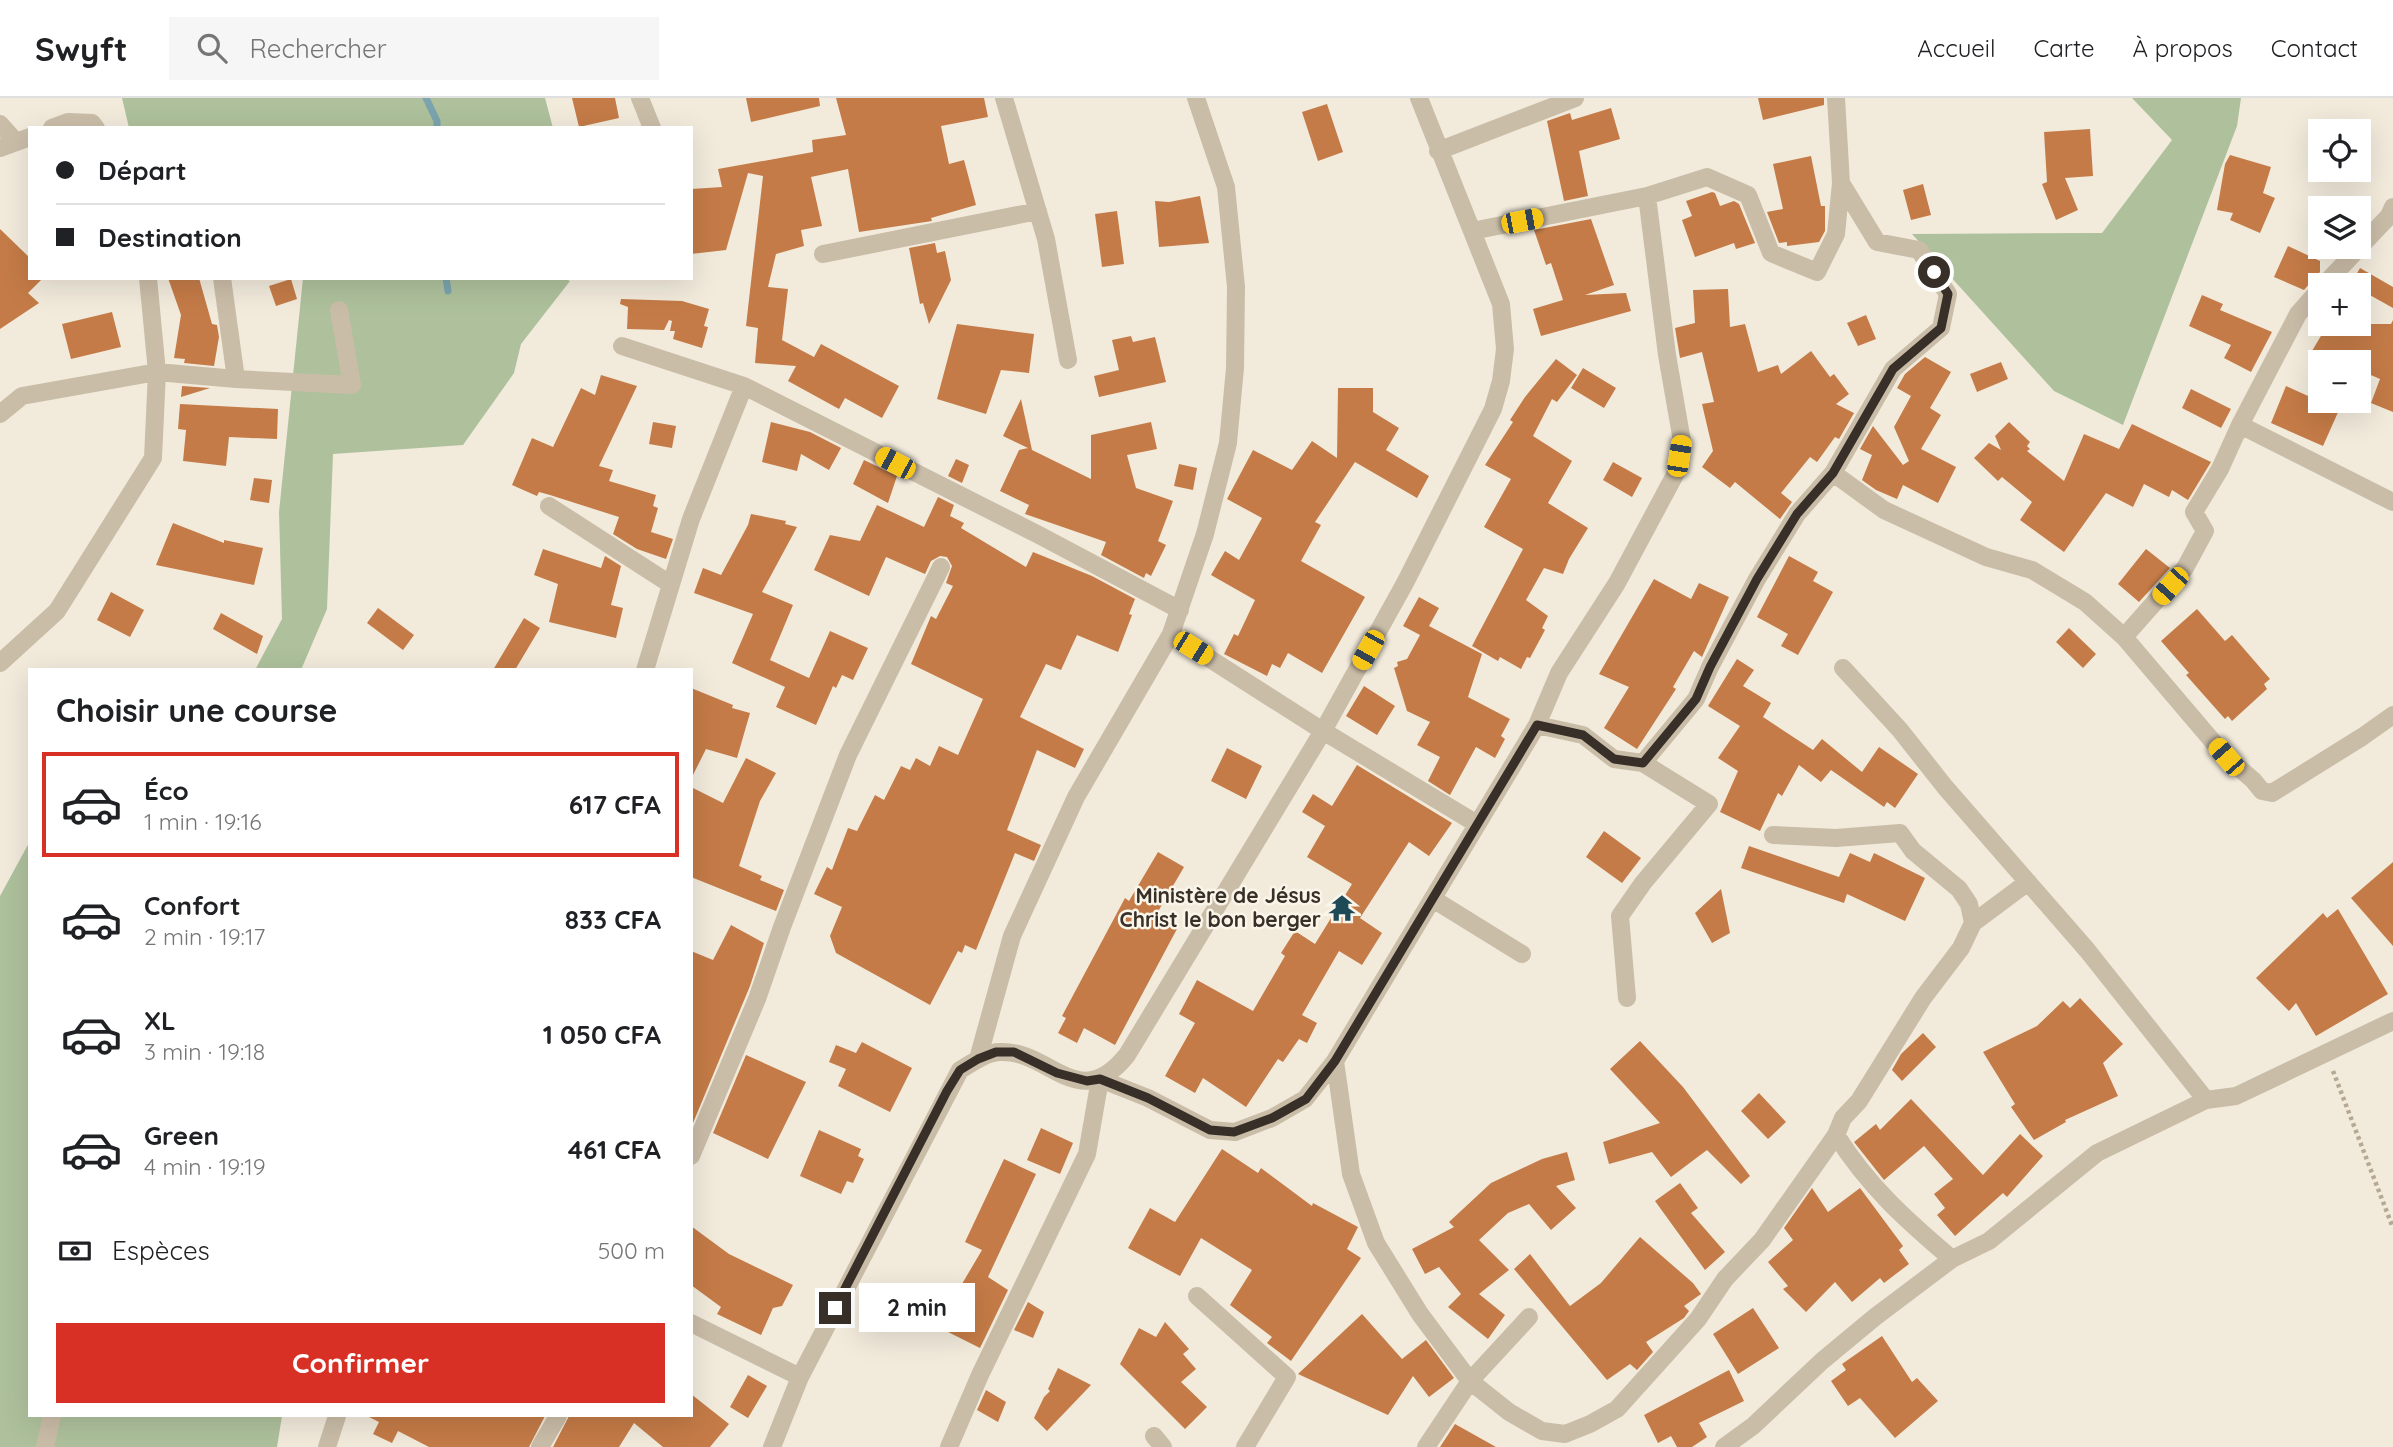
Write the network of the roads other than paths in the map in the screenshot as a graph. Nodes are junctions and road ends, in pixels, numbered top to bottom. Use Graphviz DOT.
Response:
graph roads {
  1 [pos="640,98"];
  2 [pos="1004,98"];
  3 [pos="1196,98"];
  4 [pos="1419,98"];
  5 [pos="1575,98"];
  6 [pos="1836,98"];
  7 [pos="0,124"];
  8 [pos="57,126"];
  9 [pos="94,126"];
  10 [pos="651,126"];
  11 [pos="15,142"];
  12 [pos="1438,151"];
  13 [pos="1841,183"];
  14 [pos="1647,196"];
  15 [pos="1038,211"];
  16 [pos="2391,214"];
  17 [pos="1472,231"];
  18 [pos="823,254"];
  19 [pos="2335,273"];
  20 [pos="148,280"];
  21 [pos="222,280"];
  22 [pos="2308,303"];
  23 [pos="339,310"];
  24 [pos="622,346"];
  25 [pos="1068,360"];
  26 [pos="157,372"];
  27 [pos="236,379"];
  28 [pos="744,386"];
  29 [pos="0,414"];
  30 [pos="2240,425"];
  31 [pos="1833,473"];
  32 [pos="2393,502"];
  33 [pos="549,506"];
  34 [pos="941,567"];
  35 [pos="670,584"];
  36 [pos="1180,610"];
  37 [pos="1171,634"];
  38 [pos="2124,637"];
  39 [pos="0,663"];
  40 [pos="646,668"];
  41 [pos="1843,668"];
  42 [pos="2393,715"];
  43 [pos="1537,725"];
  44 [pos="1323,731"];
  45 [pos="1643,763"];
  46 [pos="1477,824"];
  47 [pos="1773,835"];
  48 [pos="2028,883"];
  49 [pos="1433,900"];
  50 [pos="1973,923"];
  51 [pos="1522,954"];
  52 [pos="1627,998"];
  53 [pos="2393,1021"];
  54 [pos="978,1059"];
  55 [pos="1335,1061"];
  56 [pos="1100,1079"];
  57 [pos="2206,1100"];
  58 [pos="1836,1135"];
  59 [pos="693,1151"];
  60 [pos="1952,1259"];
  61 [pos="1197,1296"];
  62 [pos="1529,1317"];
  63 [pos="693,1324"];
  64 [pos="800,1377"];
  65 [pos="1470,1381"];
  66 [pos="52,1417"];
  67 [pos="337,1417"];
  68 [pos="557,1417"];
  69 [pos="45,1447"];
  70 [pos="327,1447"];
  71 [pos="540,1447"];
  72 [pos="772,1447"];
  73 [pos="949,1447"];
  74 [pos="1245,1447"];
  75 [pos="1426,1447"];
  76 [pos="1724,1447"];
  1 -- 10 [label="street"];
  2 -- 15 [label="street"];
  3 -- 36 [label="street"];
  4 -- 12 [label="street"];
  5 -- 12 [label="street"];
  6 -- 13 [label="street"];
  7 -- 11 [label="street"];
  8 -- 9 [label="street"];
  12 -- 17 [label="street"];
  13 -- 14 [label="street"];
  13 -- 31 [label="street"];
  14 -- 17 [label="street"];
  14 -- 43 [label="street"];
  15 -- 18 [label="street"];
  15 -- 25 [label="street"];
  16 -- 19 [label="street"];
  17 -- 44 [label="street"];
  20 -- 26 [label="street"];
  21 -- 27 [label="street"];
  22 -- 30 [label="street"];
  23 -- 27 [label="street"];
  24 -- 28 [label="street"];
  26 -- 27 [label="street"];
  26 -- 29 [label="street"];
  26 -- 39 [label="street"];
  28 -- 35 [label="street"];
  28 -- 36 [label="street"];
  30 -- 32 [label="street"];
  30 -- 38 [label="street"];
  31 -- 38 [label="street"];
  31 -- 45 [label="street"];
  33 -- 35 [label="street"];
  34 -- 59 [label="street"];
  35 -- 40 [label="street"];
  36 -- 37 [label="street"];
  37 -- 44 [label="street"];
  37 -- 54 [label="street"];
  38 -- 42 [label="street"];
  41 -- 48 [label="street"];
  43 -- 45 [label="street"];
  43 -- 46 [label="street"];
  44 -- 46 [label="street"];
  44 -- 56 [label="street"];
  45 -- 52 [label="street"];
  46 -- 49 [label="street"];
  47 -- 50 [label="street"];
  48 -- 50 [label="street"];
  48 -- 57 [label="street"];
  49 -- 51 [label="street"];
  49 -- 55 [label="street"];
  50 -- 58 [label="street"];
  53 -- 57 [label="street"];
  54 -- 56 [label="street"];
  54 -- 64 [label="street"];
  55 -- 56 [label="street"];
  55 -- 65 [label="street"];
  56 -- 73 [label="street"];
  57 -- 60 [label="street"];
  58 -- 60 [label="street"];
  58 -- 65 [label="street"];
  60 -- 76 [label="street"];
  61 -- 74 [label="street"];
  62 -- 65 [label="street"];
  63 -- 64 [label="street"];
  64 -- 72 [label="street"];
  65 -- 75 [label="street"];
  66 -- 69 [label="street"];
  67 -- 70 [label="street"];
  68 -- 71 [label="street"];
}
